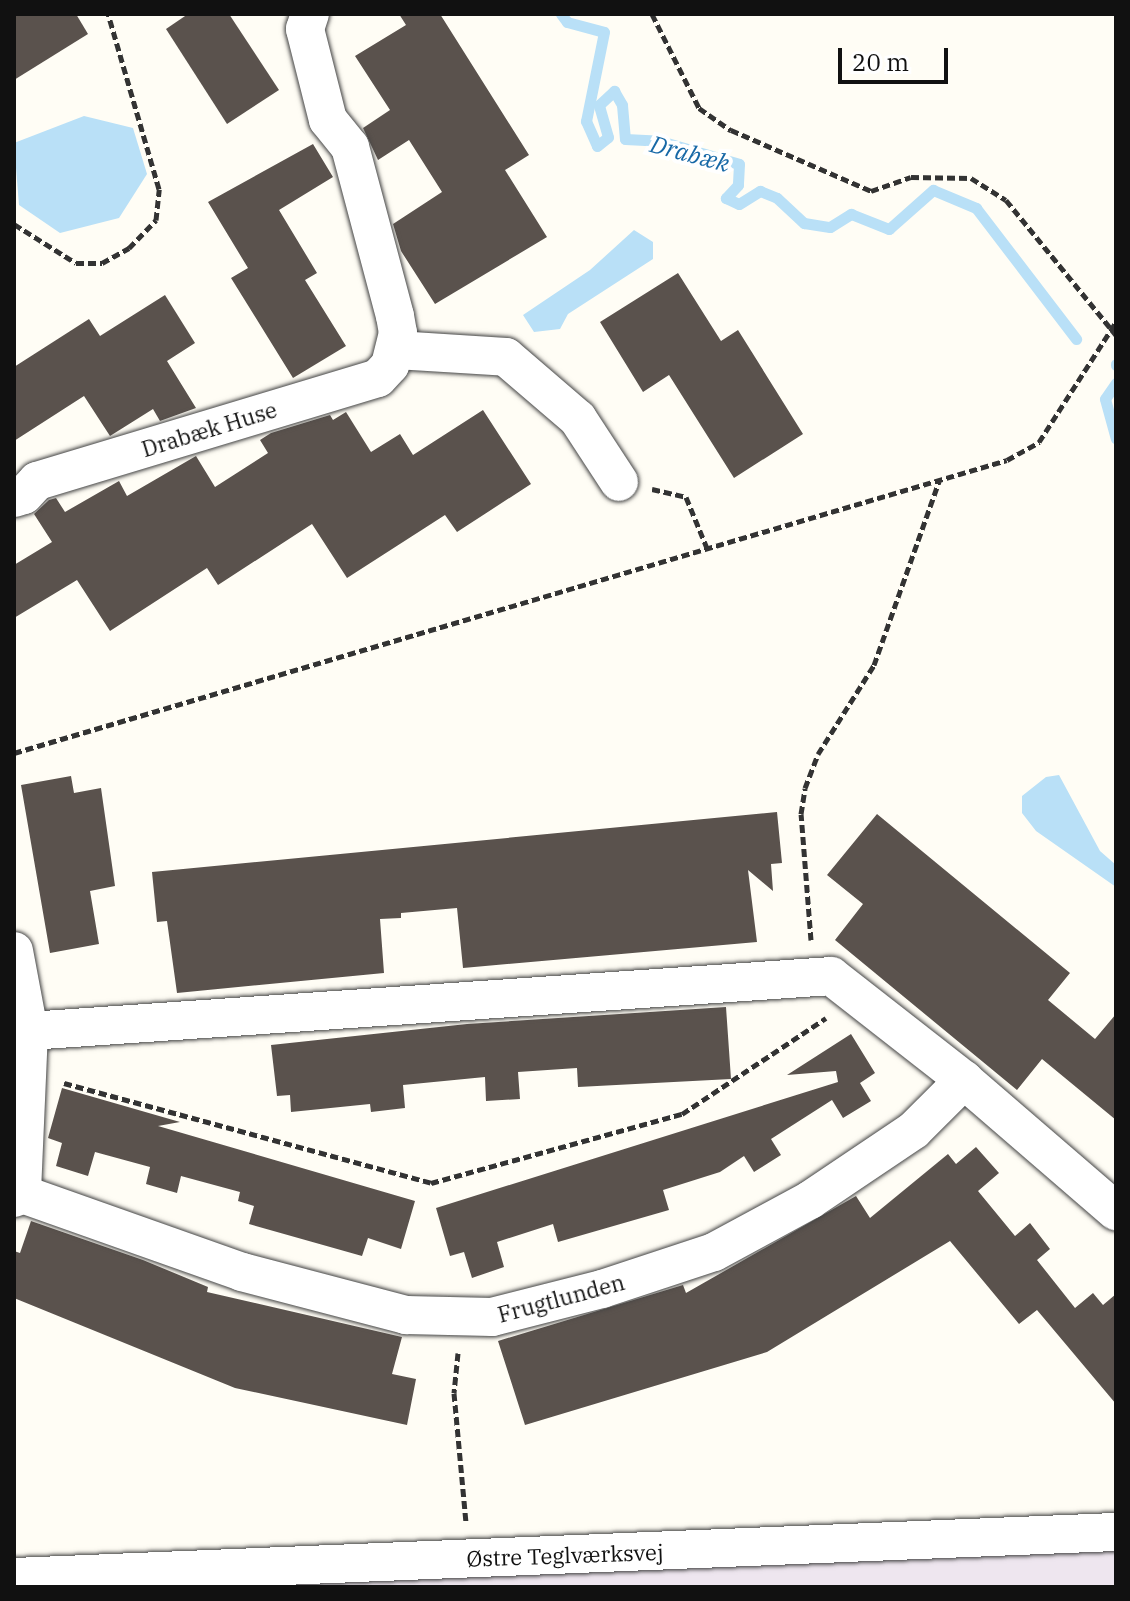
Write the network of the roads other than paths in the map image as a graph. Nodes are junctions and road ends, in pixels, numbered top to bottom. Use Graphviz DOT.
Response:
graph roads {
  1 [pos="310,14"];
  2 [pos="396,350"];
  3 [pos="619,482"];
  4 [pos="14,498"];
  5 [pos="14,951"];
  6 [pos="29,1031"];
  7 [pos="964,1080"];
  8 [pos="18,1196"];
  9 [pos="1116,1211"];
  10 [pos="1116,1532"];
  11 [pos="14,1577"];
  1 -- 2 [label="street"];
  2 -- 3 [label="street"];
  2 -- 4 [label="street, Drabæk Huse"];
  5 -- 6 [label="street, Frugtlunden"];
  6 -- 7 [label="street"];
  6 -- 8 [label="street, Frugtlunden"];
  7 -- 8 [label="street, Frugtlunden"];
  7 -- 9 [label="street"];
  10 -- 11 [label="street, Østre Teglværksvej"];
}
